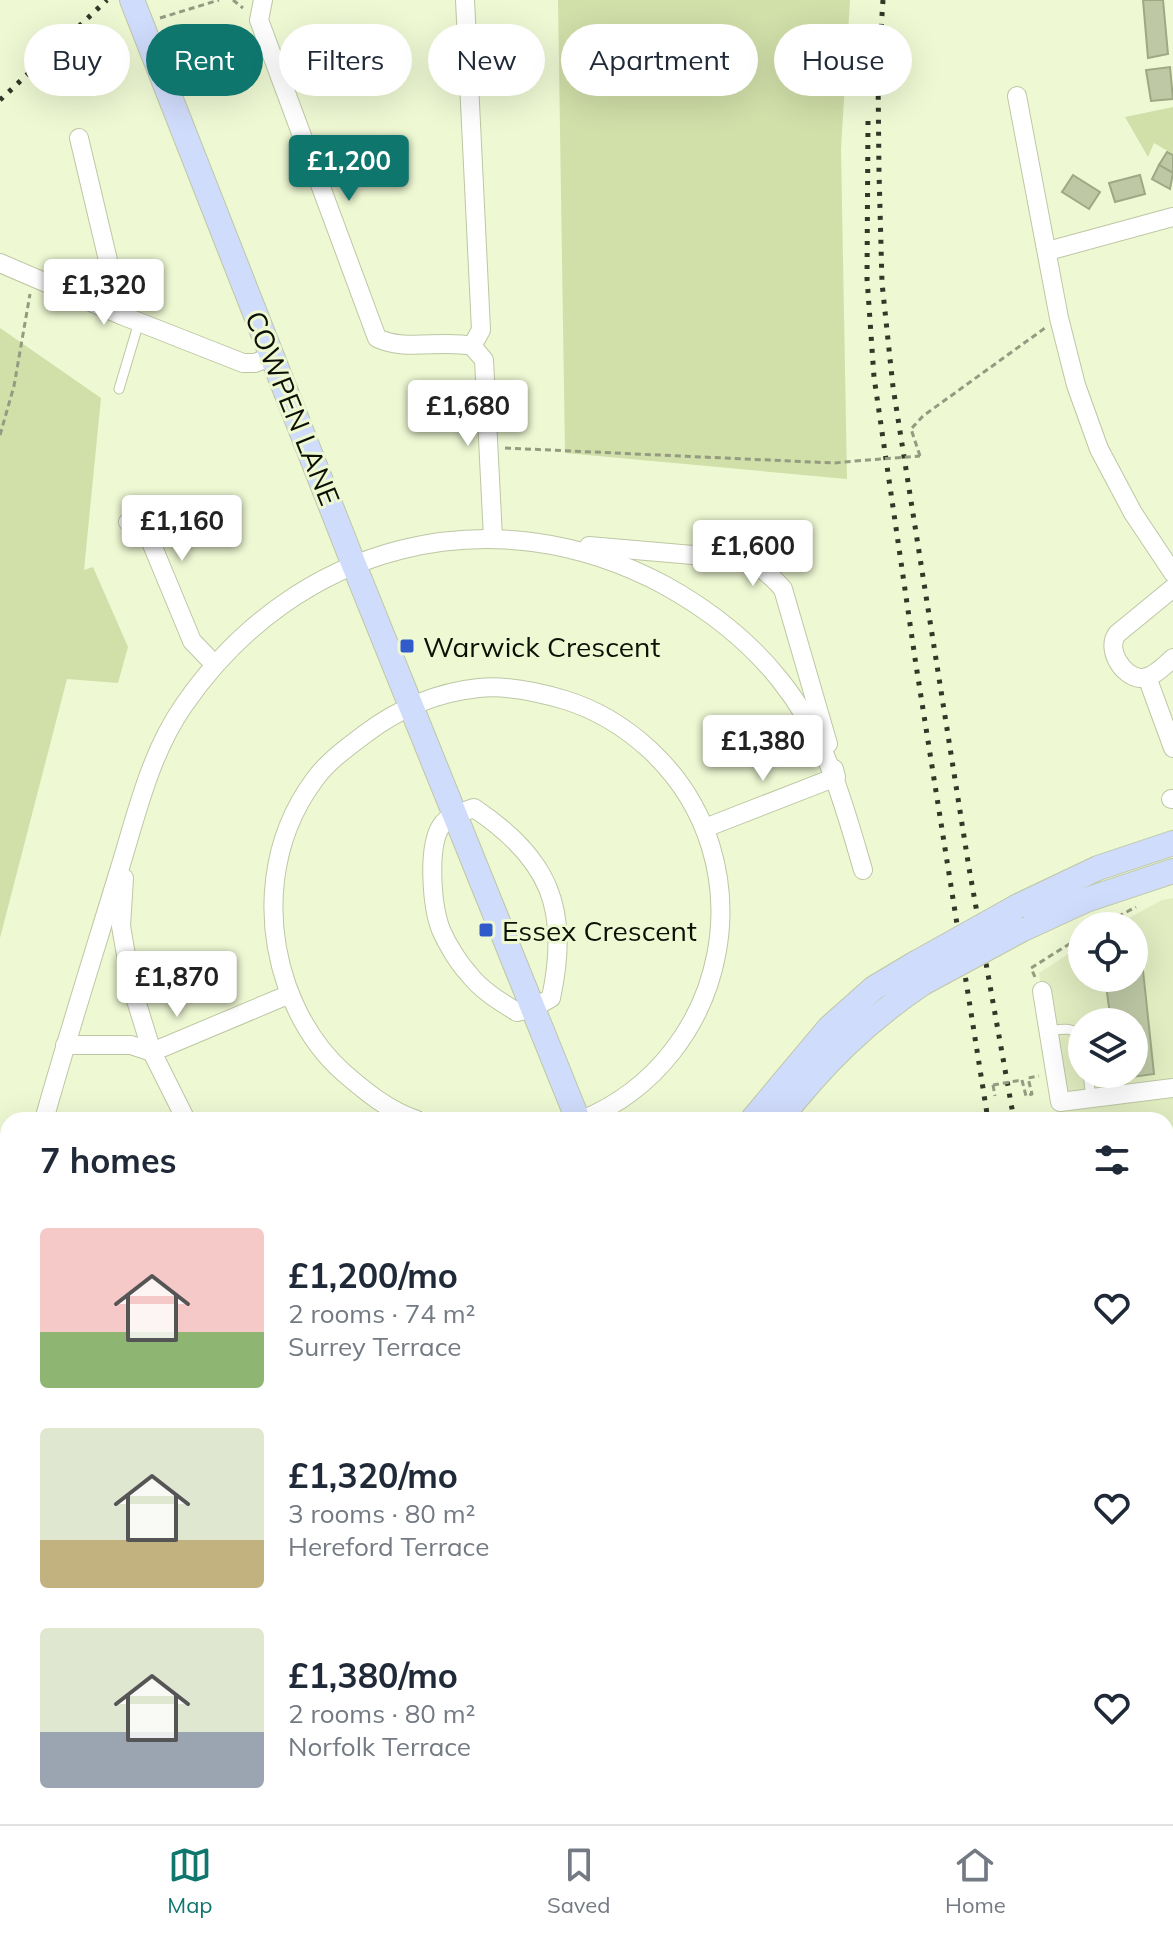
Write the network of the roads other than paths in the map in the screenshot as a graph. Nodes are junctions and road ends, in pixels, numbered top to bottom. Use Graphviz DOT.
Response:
graph roads {
  1 [pos="263,0"];
  2 [pos="465,0"];
  3 [pos="136,8"];
  4 [pos="1017,96"];
  5 [pos="79,138"];
  6 [pos="1173,217"];
  7 [pos="1048,251"];
  8 [pos="0,263"];
  9 [pos="121,315"];
  10 [pos="139,322"];
  11 [pos="472,346"];
  12 [pos="272,356"];
  13 [pos="119,389"];
  14 [pos="128,522"];
  15 [pos="493,538"];
  16 [pos="551,543"];
  17 [pos="354,565"];
  18 [pos="1173,573"];
  19 [pos="1173,588"];
  20 [pos="1173,658"];
  21 [pos="215,665"];
  22 [pos="1147,677"];
  23 [pos="412,707"];
  24 [pos="1173,748"];
  25 [pos="836,777"];
  26 [pos="455,814"];
  27 [pos="705,828"];
  28 [pos="1173,843"];
  29 [pos="125,851"];
  30 [pos="863,870"];
  31 [pos="1173,871"];
  32 [pos="1020,918"];
  33 [pos="920,973"];
  34 [pos="1042,991"];
  35 [pos="290,994"];
  36 [pos="533,1008"];
  37 [pos="1068,1028"];
  38 [pos="1049,1031"];
  39 [pos="65,1045"];
  40 [pos="152,1052"];
  41 [pos="1090,1088"];
  42 [pos="1173,1088"];
  43 [pos="1091,1098"];
  44 [pos="46,1112"];
  45 [pos="182,1112"];
  46 [pos="401,1112"];
  47 [pos="577,1112"];
  48 [pos="597,1112"];
  49 [pos="759,1112"];
  50 [pos="786,1112"];
  1 -- 11 [label="street"];
  2 -- 11 [label="street"];
  3 -- 12 [label="street, COWPEN LANE"];
  4 -- 7 [label="street"];
  5 -- 9 [label="street"];
  6 -- 7 [label="street"];
  7 -- 18 [label="street"];
  8 -- 9 [label="street"];
  9 -- 10 [label="street"];
  10 -- 12 [label="street"];
  10 -- 13 [label="lane"];
  11 -- 15 [label="street"];
  12 -- 17 [label="street, COWPEN LANE"];
  14 -- 21 [label="street"];
  15 -- 16 [label="street"];
  15 -- 17 [label="street"];
  16 -- 25 [label="street"];
  16 -- 25 [label="street"];
  17 -- 21 [label="street"];
  17 -- 23 [label="street, COWPEN LANE"];
  19 -- 22 [label="street"];
  20 -- 22 [label="street"];
  21 -- 29 [label="street"];
  22 -- 24 [label="street"];
  23 -- 26 [label="street, COWPEN LANE"];
  23 -- 27 [label="street"];
  23 -- 35 [label="street"];
  25 -- 27 [label="street"];
  25 -- 30 [label="street"];
  26 -- 36 [label="street, COWPEN LANE"];
  26 -- 36 [label="street"];
  26 -- 36 [label="street"];
  27 -- 48 [label="street"];
  28 -- 32 [label="street"];
  29 -- 39 [label="street"];
  29 -- 40 [label="street"];
  31 -- 32 [label="street"];
  32 -- 33 [label="street, bridge"];
  33 -- 49 [label="street"];
  33 -- 50 [label="street"];
  34 -- 38 [label="street"];
  35 -- 40 [label="street"];
  35 -- 46 [label="street"];
  36 -- 47 [label="street, COWPEN LANE"];
  37 -- 38 [label="lane"];
  38 -- 43 [label="street"];
  39 -- 40 [label="street"];
  39 -- 44 [label="street"];
  40 -- 45 [label="street"];
  41 -- 43 [label="lane"];
  42 -- 43 [label="street"];
}
